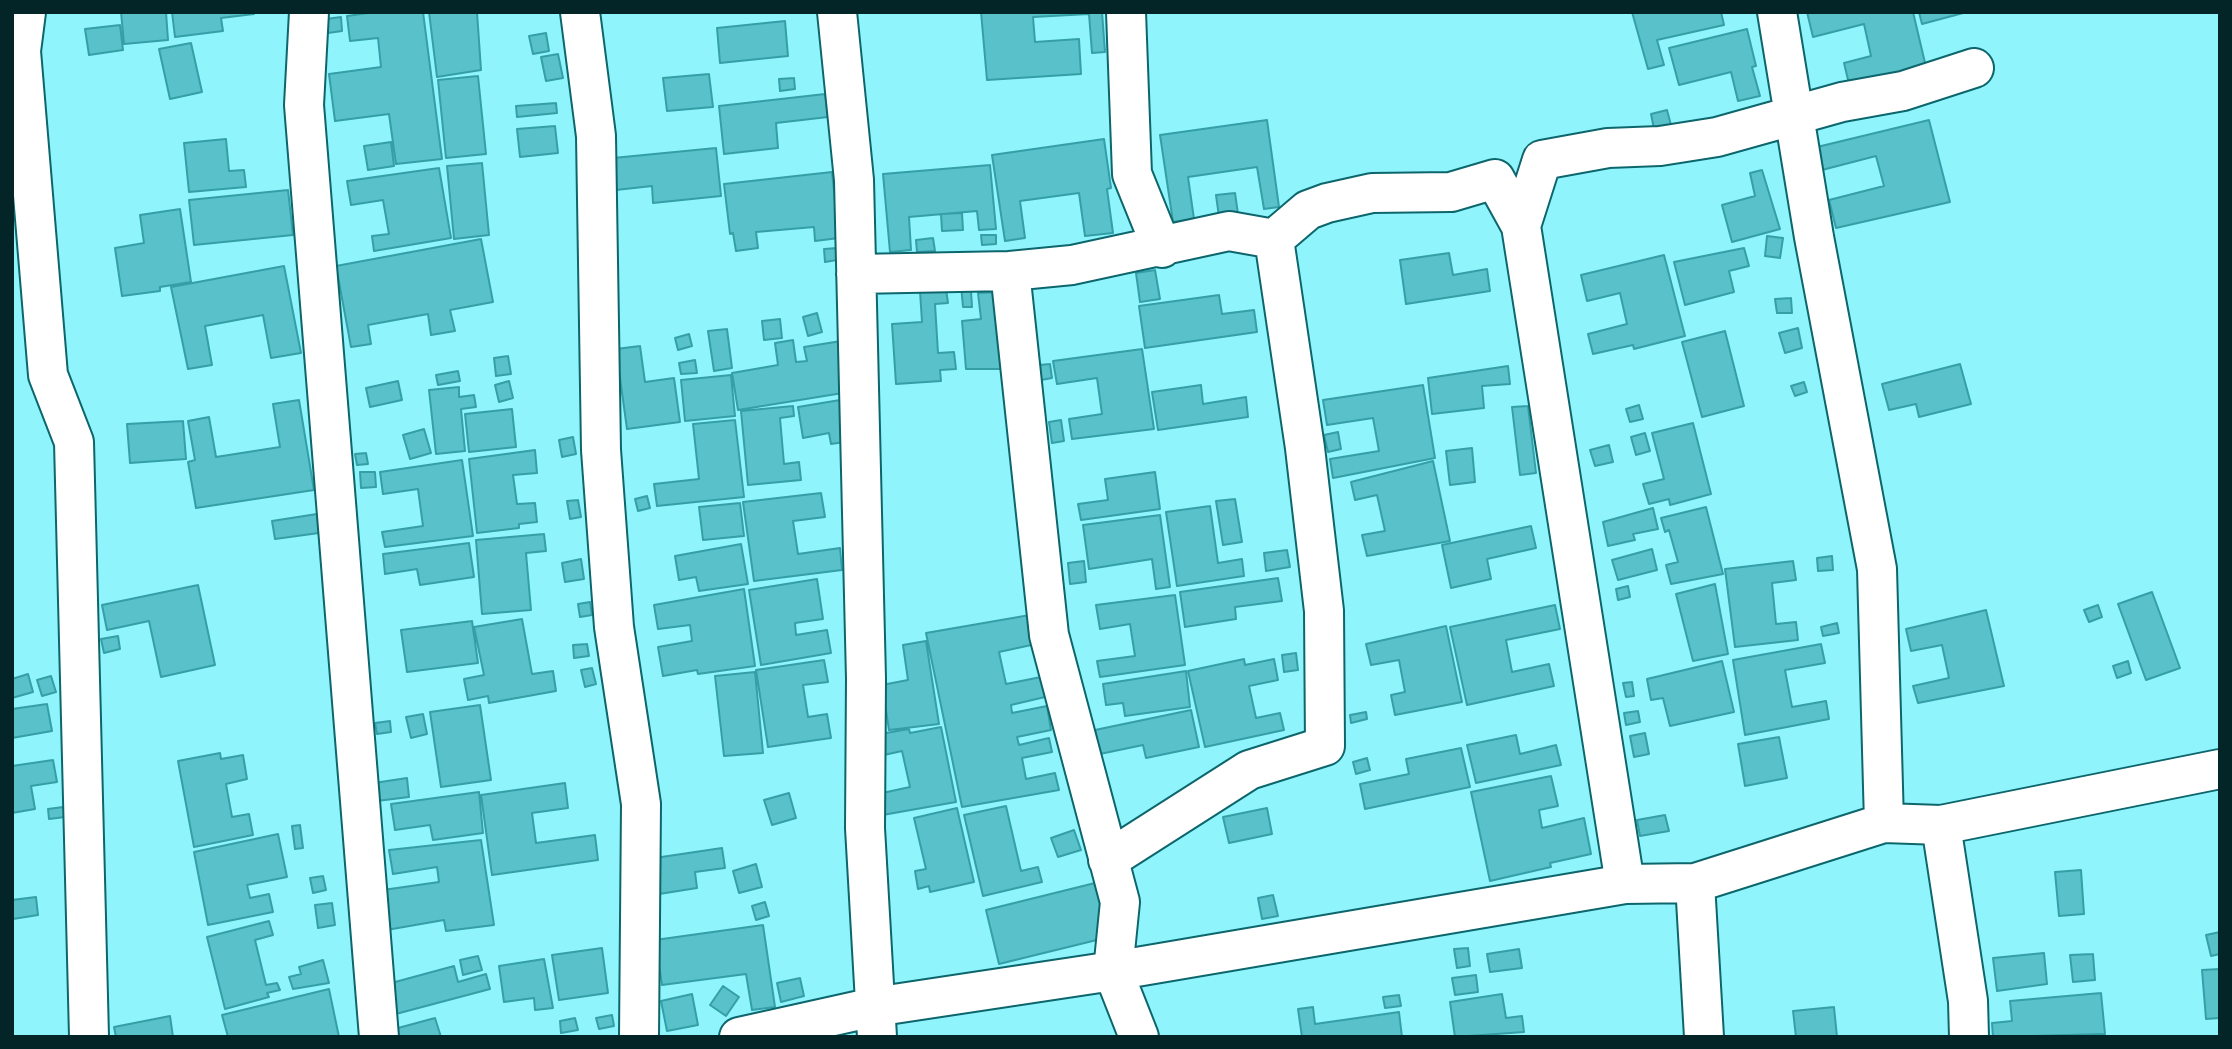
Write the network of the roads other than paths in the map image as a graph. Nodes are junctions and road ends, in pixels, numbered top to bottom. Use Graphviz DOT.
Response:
graph roads {
  1 [pos="26,12"];
  2 [pos="309,12"];
  3 [pos="580,12"];
  4 [pos="837,12"];
  5 [pos="1126,12"];
  6 [pos="1777,12"];
  7 [pos="1974,68"];
  8 [pos="1794,115"];
  9 [pos="1521,226"];
  10 [pos="1274,239"];
  11 [pos="1162,248"];
  12 [pos="1010,271"];
  13 [pos="856,274"];
  14 [pos="2220,769"];
  15 [pos="1884,823"];
  16 [pos="1941,825"];
  17 [pos="1108,860"];
  18 [pos="1695,883"];
  19 [pos="1625,884"];
  20 [pos="1113,971"];
  21 [pos="876,1022"];
  22 [pos="89,1037"];
  23 [pos="379,1037"];
  24 [pos="639,1037"];
  25 [pos="739,1037"];
  26 [pos="1139,1037"];
  27 [pos="1704,1037"];
  28 [pos="1969,1037"];
  1 -- 22 [label="street"];
  2 -- 23 [label="street"];
  3 -- 24 [label="street"];
  4 -- 13 [label="street"];
  5 -- 11 [label="street"];
  6 -- 8 [label="street"];
  7 -- 8 [label="street"];
  8 -- 9 [label="street"];
  8 -- 15 [label="street"];
  9 -- 10 [label="street"];
  9 -- 19 [label="street"];
  10 -- 11 [label="street"];
  10 -- 17 [label="street"];
  11 -- 12 [label="street"];
  12 -- 13 [label="street"];
  12 -- 17 [label="street"];
  13 -- 21 [label="street"];
  14 -- 16 [label="street"];
  15 -- 16 [label="street"];
  15 -- 18 [label="street"];
  16 -- 28 [label="street"];
  17 -- 20 [label="street"];
  18 -- 19 [label="street"];
  18 -- 27 [label="street"];
  19 -- 20 [label="street"];
  20 -- 21 [label="street"];
  20 -- 26 [label="street"];
  21 -- 25 [label="street"];
}
